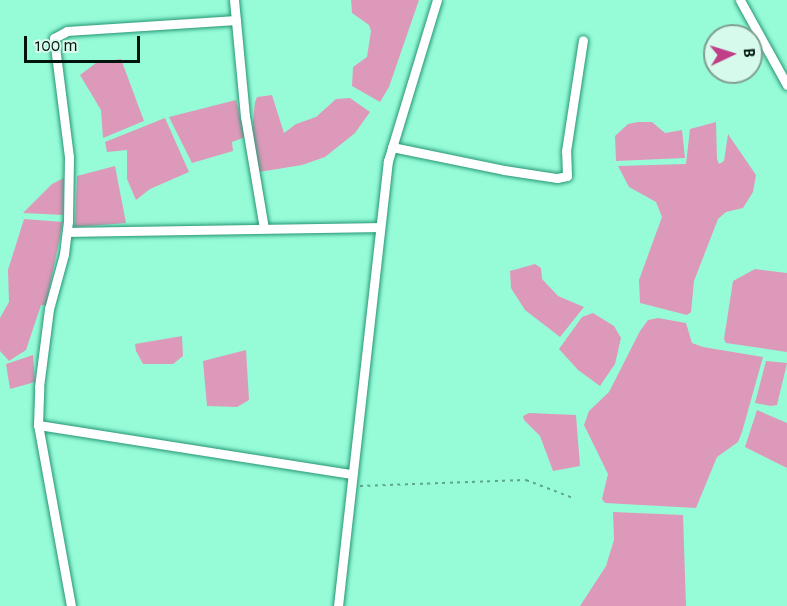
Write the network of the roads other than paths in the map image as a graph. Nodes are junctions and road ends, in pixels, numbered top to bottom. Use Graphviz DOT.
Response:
graph roads {
  1 [pos="234,0"];
  2 [pos="437,0"];
  3 [pos="740,0"];
  4 [pos="236,20"];
  5 [pos="584,40"];
  6 [pos="787,85"];
  7 [pos="392,147"];
  8 [pos="379,227"];
  9 [pos="264,228"];
  10 [pos="67,232"];
  11 [pos="38,425"];
  12 [pos="352,474"];
  13 [pos="71,606"];
  14 [pos="338,606"];
  1 -- 4 [label="street"];
  2 -- 7 [label="street"];
  3 -- 6 [label="street"];
  4 -- 9 [label="street"];
  4 -- 10 [label="street"];
  5 -- 7 [label="street"];
  7 -- 8 [label="street"];
  8 -- 9 [label="street"];
  8 -- 12 [label="street"];
  9 -- 10 [label="street"];
  10 -- 11 [label="street"];
  11 -- 12 [label="street"];
  11 -- 13 [label="street"];
  12 -- 14 [label="street"];
}
